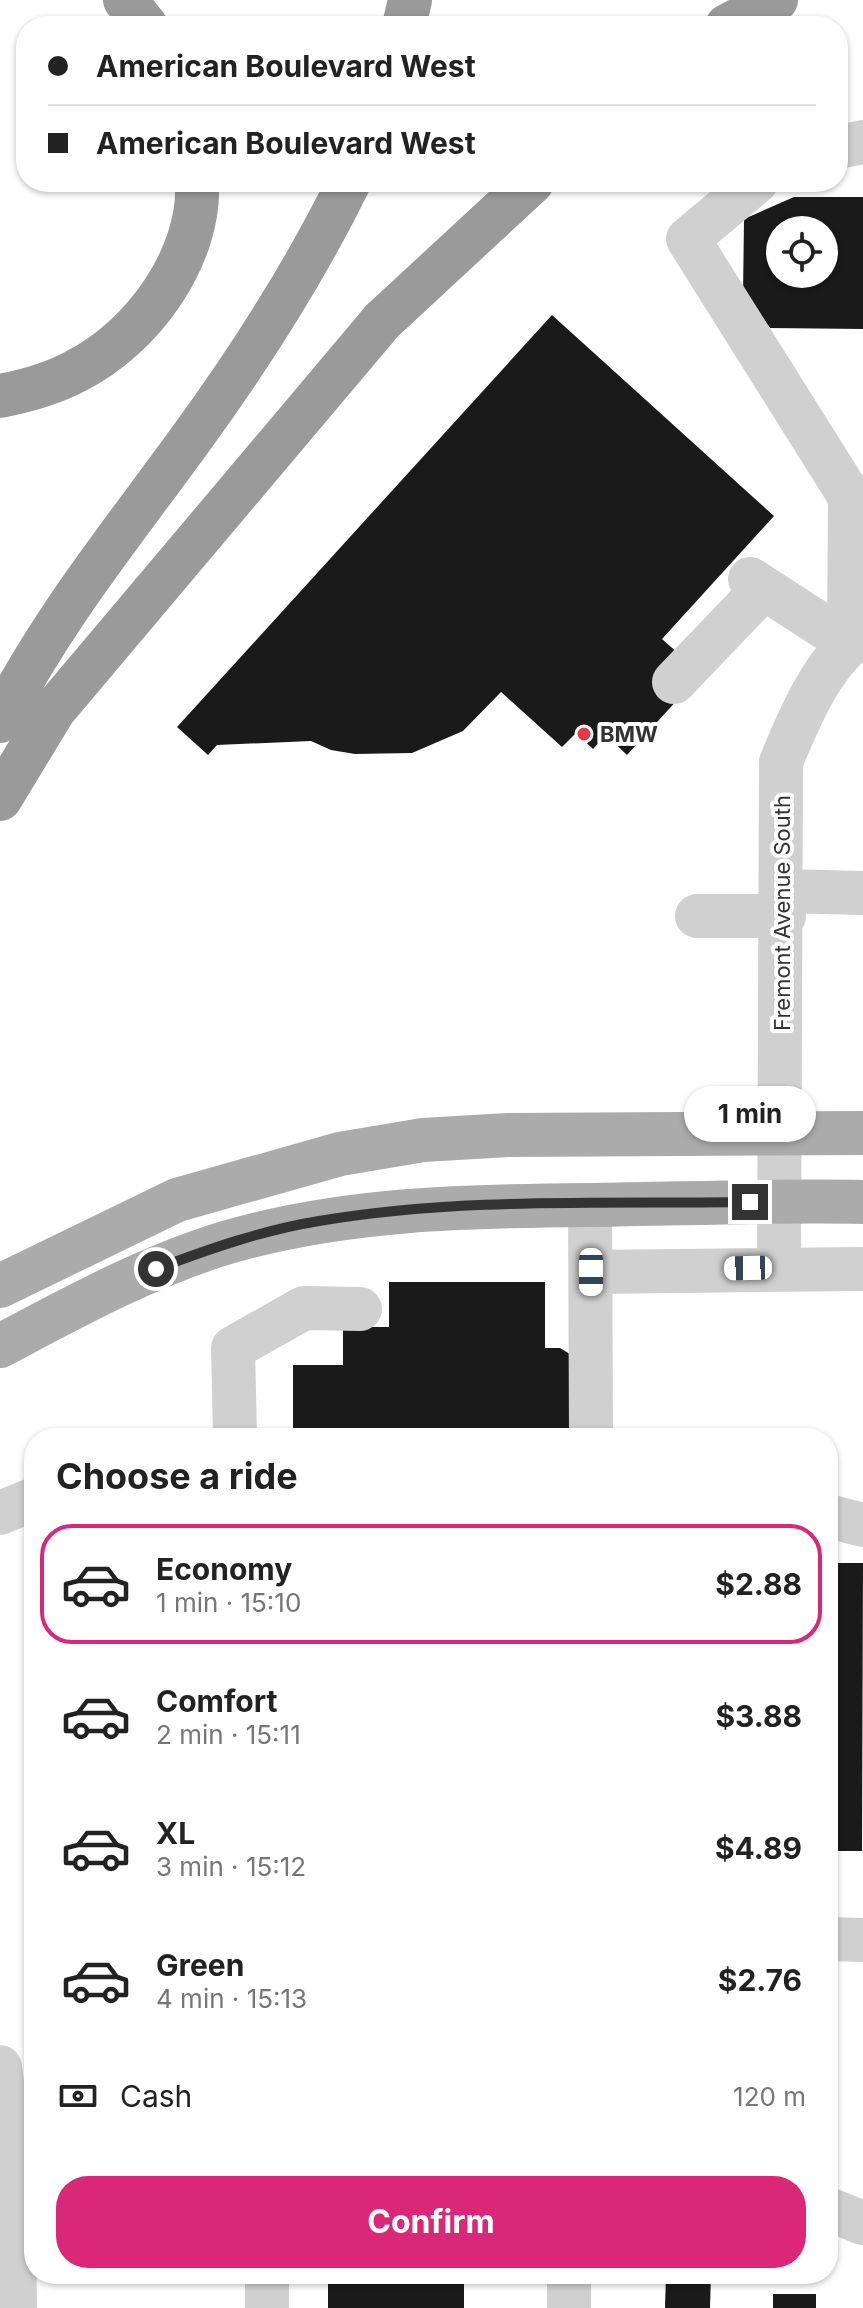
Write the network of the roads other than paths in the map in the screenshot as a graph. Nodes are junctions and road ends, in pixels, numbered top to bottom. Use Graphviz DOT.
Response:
graph roads {
  1 [pos="125,0"];
  2 [pos="776,0"];
  3 [pos="138,16"];
  4 [pos="746,16"];
  5 [pos="198,192"];
  6 [pos="343,192"];
  7 [pos="521,192"];
  8 [pos="744,192"];
  9 [pos="0,396"];
  10 [pos="856,639"];
  11 [pos="674,682"];
  12 [pos="0,721"];
  13 [pos="0,799"];
  14 [pos="863,893"];
  15 [pos="783,903"];
  16 [pos="697,916"];
  17 [pos="781,1132"];
  18 [pos="863,1133"];
  19 [pos="781,1201"];
  20 [pos="863,1202"];
  21 [pos="590,1205"];
  22 [pos="779,1268"];
  23 [pos="863,1269"];
  24 [pos="591,1272"];
  25 [pos="15,1279"];
  26 [pos="360,1309"];
  27 [pos="0,1346"];
  28 [pos="235,1428"];
  29 [pos="591,1428"];
  30 [pos="24,1503"];
  31 [pos="0,1513"];
  32 [pos="838,1519"];
  33 [pos="863,1525"];
  34 [pos="838,1939"];
  35 [pos="863,1940"];
  36 [pos="12,2077"];
  37 [pos="24,2158"];
  38 [pos="838,2213"];
  39 [pos="863,2223"];
  40 [pos="267,2284"];
  41 [pos="569,2284"];
  42 [pos="15,2308"];
  43 [pos="267,2308"];
  44 [pos="569,2308"];
  1 -- 3 [label="highway"];
  2 -- 4 [label="highway"];
  5 -- 9 [label="highway"];
  6 -- 12 [label="highway"];
  7 -- 13 [label="highway"];
  8 -- 10 [label="street"];
  10 -- 11 [label="street"];
  10 -- 15 [label="street, Fremont Avenue South"];
  14 -- 15 [label="street"];
  15 -- 16 [label="street"];
  15 -- 17 [label="street, Fremont Avenue South"];
  17 -- 18 [label="main road"];
  17 -- 19 [label="street, Fremont Avenue South"];
  17 -- 25 [label="main road"];
  19 -- 20 [label="main road"];
  19 -- 21 [label="main road"];
  19 -- 22 [label="street, Fremont Avenue South"];
  21 -- 24 [label="street"];
  21 -- 27 [label="main road"];
  22 -- 23 [label="street"];
  22 -- 24 [label="street"];
  24 -- 29 [label="street"];
  26 -- 28 [label="street"];
  30 -- 31 [label="street"];
  32 -- 33 [label="street"];
  34 -- 35 [label="street"];
  36 -- 37 [label="street"];
  37 -- 42 [label="street"];
  38 -- 39 [label="street"];
  40 -- 43 [label="street"];
  41 -- 44 [label="street"];
}
